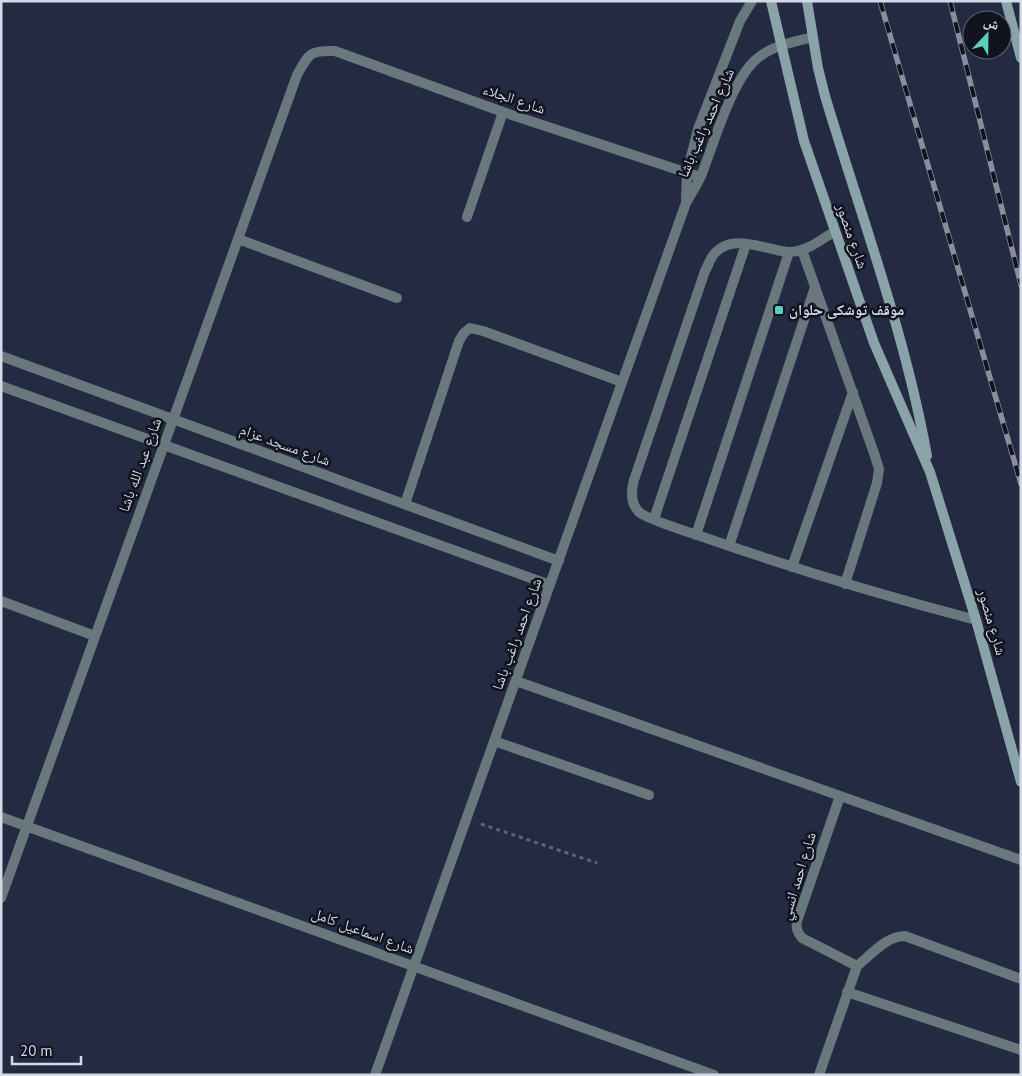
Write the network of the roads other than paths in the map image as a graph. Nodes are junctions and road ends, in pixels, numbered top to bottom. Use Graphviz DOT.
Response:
graph roads {
  1 [pos="752,1"];
  2 [pos="771,1"];
  3 [pos="807,1"];
  4 [pos="1006,1"];
  5 [pos="813,37"];
  6 [pos="780,46"];
  7 [pos="319,50"];
  8 [pos="1021,58"];
  9 [pos="503,112"];
  10 [pos="687,173"];
  11 [pos="700,177"];
  12 [pos="686,203"];
  13 [pos="467,217"];
  14 [pos="834,232"];
  15 [pos="238,239"];
  16 [pos="746,244"];
  17 [pos="802,250"];
  18 [pos="789,252"];
  19 [pos="815,287"];
  20 [pos="397,298"];
  21 [pos="1,356"];
  22 [pos="622,382"];
  23 [pos="1,386"];
  24 [pos="853,392"];
  25 [pos="172,419"];
  26 [pos="164,444"];
  27 [pos="930,472"];
  28 [pos="404,504"];
  29 [pos="654,520"];
  30 [pos="696,535"];
  31 [pos="729,546"];
  32 [pos="559,561"];
  33 [pos="792,567"];
  34 [pos="844,584"];
  35 [pos="550,585"];
  36 [pos="1,601"];
  37 [pos="976,620"];
  38 [pos="96,636"];
  39 [pos="516,681"];
  40 [pos="494,741"];
  41 [pos="1021,782"];
  42 [pos="649,795"];
  43 [pos="840,796"];
  44 [pos="1,817"];
  45 [pos="27,826"];
  46 [pos="1021,860"];
  47 [pos="1,898"];
  48 [pos="414,966"];
  49 [pos="857,966"];
  50 [pos="1021,979"];
  51 [pos="847,992"];
  52 [pos="1021,1050"];
  53 [pos="375,1075"];
  54 [pos="714,1075"];
  55 [pos="819,1075"];
  1 -- 10 [label="street, شارع احمد راغب باشا"];
  2 -- 6 [label="street, شارع منصور"];
  3 -- 5 [label="street, شارع منصور"];
  4 -- 8 [label="street"];
  5 -- 6 [label="street, شارع احمد راغب باشا"];
  5 -- 27 [label="street, شارع منصور"];
  6 -- 11 [label="street, شارع احمد راغب باشا"];
  6 -- 14 [label="street, شارع منصور"];
  7 -- 9 [label="street, شارع الجلاء"];
  7 -- 15 [label="street, شارع عبد الله باشا"];
  9 -- 10 [label="street, شارع الجلاء"];
  9 -- 13 [label="street"];
  10 -- 11 [label="street, شارع الجلاء"];
  10 -- 12 [label="street, شارع احمد راغب باشا"];
  11 -- 12 [label="street, شارع احمد راغب باشا"];
  12 -- 22 [label="street, شارع احمد راغب باشا"];
  14 -- 17 [label="street"];
  14 -- 27 [label="street, شارع منصور"];
  15 -- 20 [label="street"];
  15 -- 25 [label="street, شارع عبد الله باشا"];
  16 -- 18 [label="street"];
  16 -- 29 [label="street"];
  16 -- 29 [label="street"];
  17 -- 18 [label="street"];
  17 -- 19 [label="street"];
  18 -- 30 [label="street"];
  19 -- 24 [label="street"];
  19 -- 31 [label="street"];
  21 -- 25 [label="street, شارع مسجد عزام"];
  22 -- 28 [label="street"];
  22 -- 32 [label="street, شارع احمد راغب باشا"];
  23 -- 26 [label="street"];
  24 -- 33 [label="street"];
  24 -- 34 [label="street"];
  25 -- 26 [label="street, شارع عبد الله باشا"];
  25 -- 28 [label="street, شارع مسجد عزام"];
  26 -- 35 [label="street"];
  26 -- 38 [label="street, شارع عبد الله باشا"];
  27 -- 37 [label="street, شارع منصور"];
  28 -- 32 [label="street, شارع مسجد عزام"];
  29 -- 30 [label="street"];
  30 -- 31 [label="street"];
  31 -- 33 [label="street"];
  32 -- 35 [label="street, شارع احمد راغب باشا"];
  33 -- 34 [label="street"];
  34 -- 37 [label="street"];
  35 -- 39 [label="street, شارع احمد راغب باشا"];
  36 -- 38 [label="street"];
  37 -- 41 [label="street, شارع منصور"];
  38 -- 45 [label="street, شارع عبد الله باشا"];
  39 -- 40 [label="street, شارع احمد راغب باشا"];
  39 -- 43 [label="street"];
  40 -- 42 [label="street"];
  40 -- 48 [label="street, شارع احمد راغب باشا"];
  43 -- 46 [label="street"];
  43 -- 49 [label="street, شارع احمد انسي"];
  44 -- 45 [label="street, شارع اسماعيل كامل"];
  45 -- 47 [label="street, شارع عبد الله باشا"];
  45 -- 48 [label="street, شارع اسماعيل كامل"];
  48 -- 53 [label="street, شارع احمد راغب باشا"];
  48 -- 54 [label="street, شارع اسماعيل كامل"];
  49 -- 50 [label="street"];
  49 -- 51 [label="street"];
  51 -- 52 [label="street"];
  51 -- 55 [label="street"];
}
